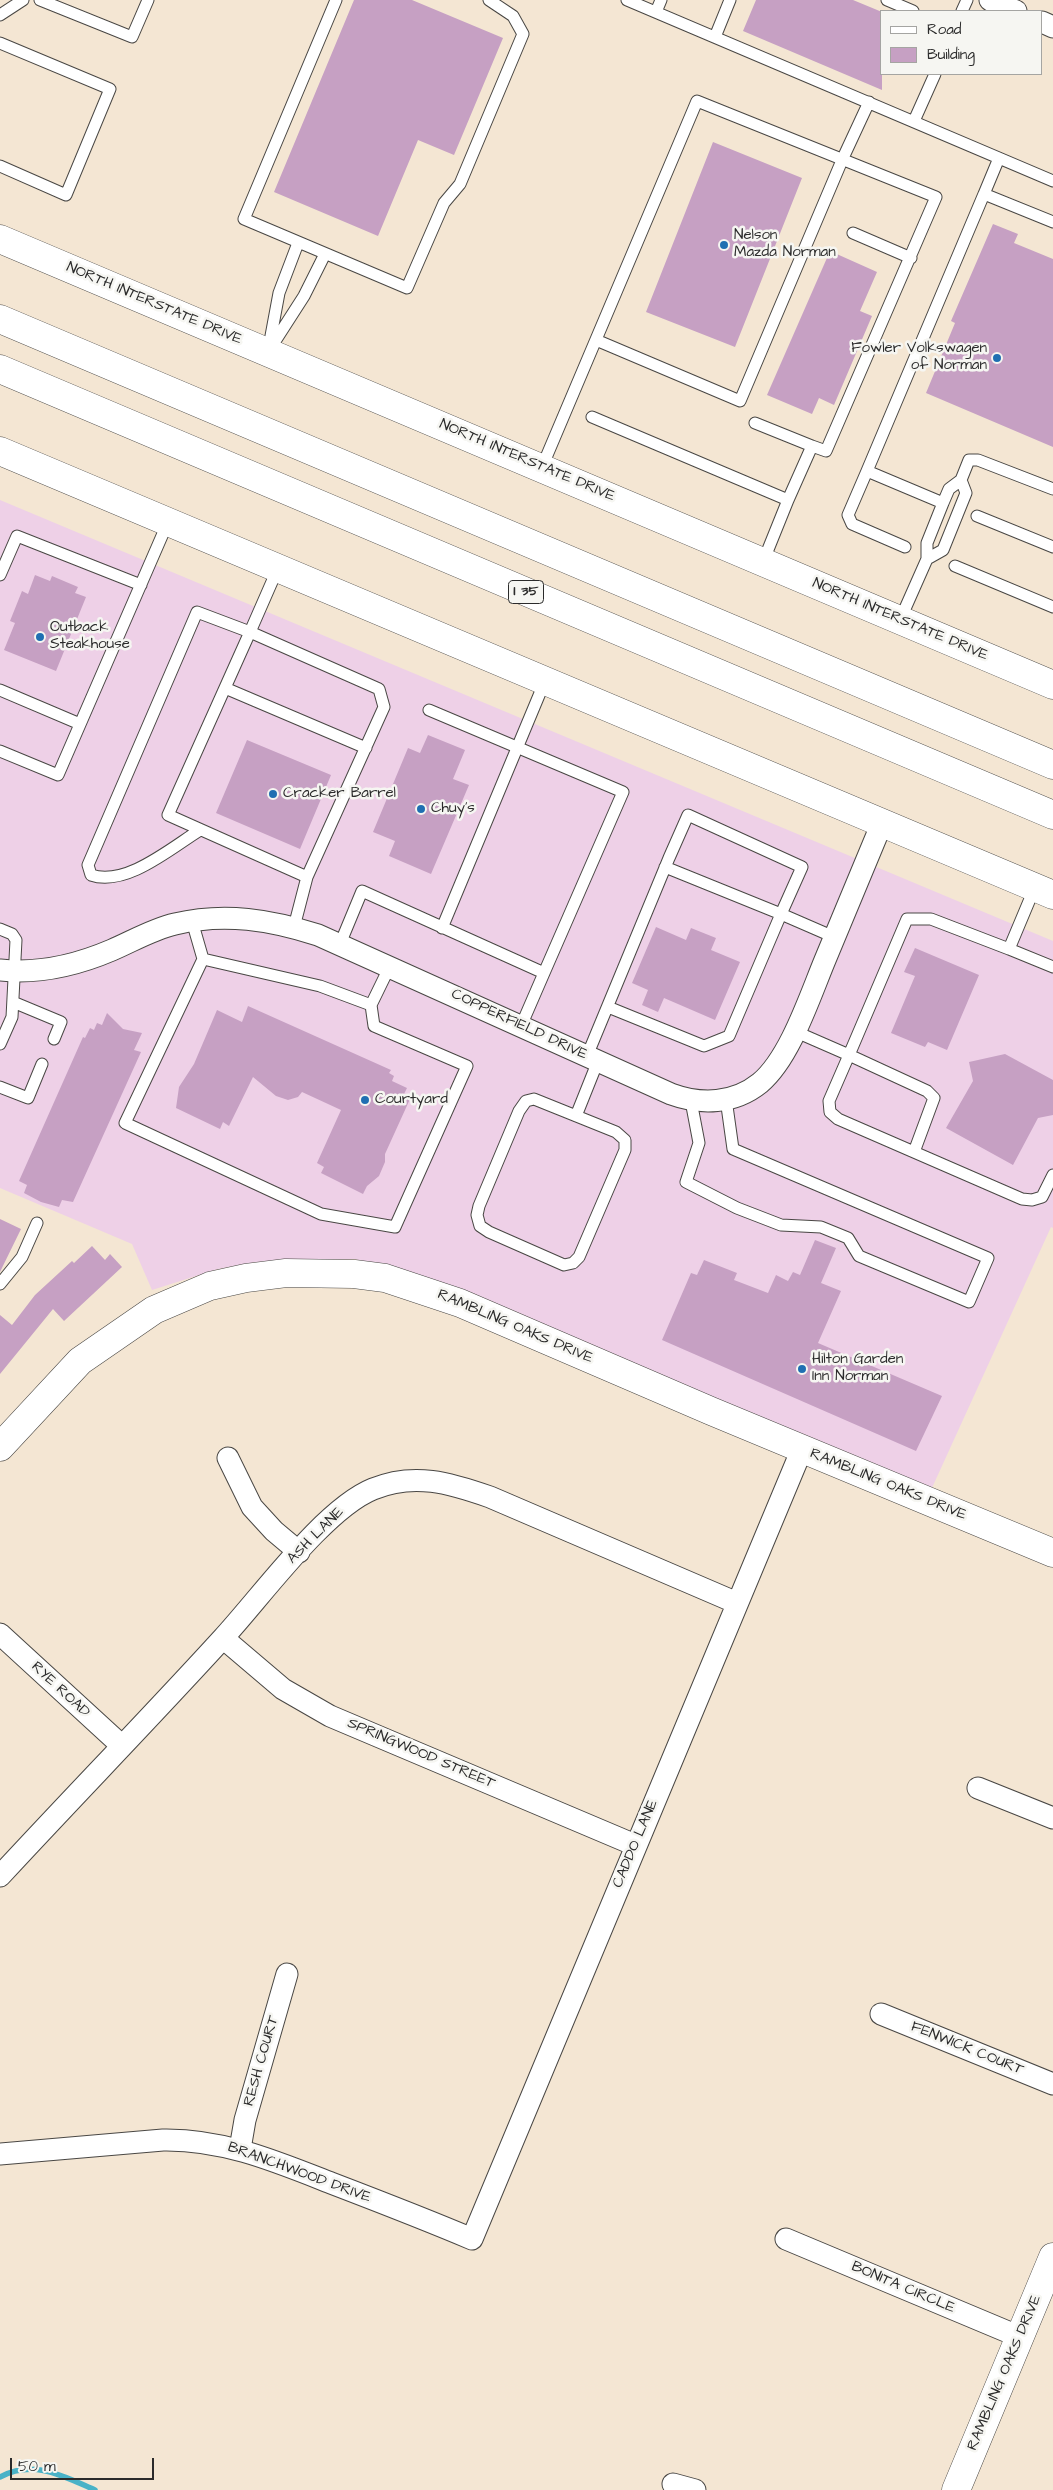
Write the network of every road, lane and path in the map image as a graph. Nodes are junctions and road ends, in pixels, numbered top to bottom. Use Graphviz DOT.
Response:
graph roads {
  1 [pos="23,0"];
  2 [pos="40,0"];
  3 [pos="148,0"];
  4 [pos="336,0"];
  5 [pos="489,0"];
  6 [pos="627,0"];
  7 [pos="661,0"];
  8 [pos="730,0"];
  9 [pos="887,0"];
  10 [pos="990,0"];
  11 [pos="911,10"];
  12 [pos="1014,10"];
  13 [pos="656,12"];
  14 [pos="0,15"];
  15 [pos="715,37"];
  16 [pos="0,43"];
  17 [pos="935,75"];
  18 [pos="870,102"];
  19 [pos="914,121"];
  20 [pos="843,158"];
  21 [pos="999,158"];
  22 [pos="0,166"];
  23 [pos="1053,181"];
  24 [pos="984,194"];
  25 [pos="1053,222"];
  26 [pos="853,233"];
  27 [pos="0,239"];
  28 [pos="298,243"];
  29 [pos="324,254"];
  30 [pos="911,258"];
  31 [pos="0,319"];
  32 [pos="596,340"];
  33 [pos="268,352"];
  34 [pos="0,368"];
  35 [pos="592,417"];
  36 [pos="755,423"];
  37 [pos="812,446"];
  38 [pos="0,451"];
  39 [pos="542,468"];
  40 [pos="867,471"];
  41 [pos="961,480"];
  42 [pos="1053,490"];
  43 [pos="788,500"];
  44 [pos="943,503"];
  45 [pos="977,516"];
  46 [pos="168,522"];
  47 [pos="905,547"];
  48 [pos="1053,547"];
  49 [pos="927,559"];
  50 [pos="763,562"];
  51 [pos="955,566"];
  52 [pos="278,568"];
  53 [pos="0,575"];
  54 [pos="141,585"];
  55 [pos="1053,607"];
  56 [pos="900,620"];
  57 [pos="250,632"];
  58 [pos="545,681"];
  59 [pos="1053,685"];
  60 [pos="225,688"];
  61 [pos="0,690"];
  62 [pos="429,710"];
  63 [pos="80,724"];
  64 [pos="518,747"];
  65 [pos="366,748"];
  66 [pos="0,751"];
  67 [pos="1053,764"];
  68 [pos="1053,816"];
  69 [pos="882,823"];
  70 [pos="200,830"];
  71 [pos="665,867"];
  72 [pos="307,877"];
  73 [pos="1044,891"];
  74 [pos="781,914"];
  75 [pos="192,921"];
  76 [pos="294,927"];
  77 [pos="442,928"];
  78 [pos="0,929"];
  79 [pos="834,938"];
  80 [pos="340,944"];
  81 [pos="1009,949"];
  82 [pos="203,959"];
  83 [pos="390,966"];
  84 [pos="1053,967"];
  85 [pos="8,971"];
  86 [pos="544,973"];
  87 [pos="13,1002"];
  88 [pos="371,1005"];
  89 [pos="608,1007"];
  90 [pos="6,1016"];
  91 [pos="521,1026"];
  92 [pos="794,1031"];
  93 [pos="54,1039"];
  94 [pos="0,1044"];
  95 [pos="849,1055"];
  96 [pos="593,1059"];
  97 [pos="42,1064"];
  98 [pos="0,1086"];
  99 [pos="726,1099"];
  100 [pos="691,1101"];
  101 [pos="576,1116"];
  102 [pos="914,1152"];
  103 [pos="1053,1176"];
  104 [pos="37,1223"];
  105 [pos="0,1284"];
  106 [pos="0,1447"];
  107 [pos="802,1449"];
  108 [pos="228,1458"];
  109 [pos="299,1552"];
  110 [pos="1053,1553"];
  111 [pos="737,1603"];
  112 [pos="0,1634"];
  113 [pos="223,1638"];
  114 [pos="121,1745"];
  115 [pos="978,1788"];
  116 [pos="1053,1818"];
  117 [pos="635,1845"];
  118 [pos="0,1876"];
  119 [pos="287,1974"];
  120 [pos="881,2014"];
  121 [pos="1053,2084"];
  122 [pos="240,2149"];
  123 [pos="0,2154"];
  124 [pos="472,2239"];
  125 [pos="786,2239"];
  126 [pos="1053,2257"];
  127 [pos="1020,2337"];
  128 [pos="673,2484"];
  129 [pos="695,2490"];
  130 [pos="956,2490"];
  1 -- 14 [label="lane"];
  2 -- 3 [label="lane"];
  4 -- 28 [label="lane"];
  5 -- 29 [label="lane"];
  6 -- 13 [label="lane"];
  7 -- 13 [label="lane"];
  8 -- 15 [label="lane"];
  9 -- 11 [label="lane"];
  10 -- 12 [label="street"];
  13 -- 15 [label="lane"];
  15 -- 18 [label="lane"];
  16 -- 22 [label="lane"];
  17 -- 19 [label="lane"];
  18 -- 19 [label="lane"];
  18 -- 20 [label="lane"];
  19 -- 21 [label="lane"];
  20 -- 30 [label="lane"];
  20 -- 32 [label="lane"];
  20 -- 32 [label="lane"];
  21 -- 23 [label="lane"];
  21 -- 24 [label="lane"];
  24 -- 25 [label="lane"];
  24 -- 40 [label="lane"];
  26 -- 30 [label="lane"];
  27 -- 33 [label="main road, NORTH INTERSTATE DRIVE"];
  28 -- 29 [label="lane"];
  28 -- 33 [label="lane"];
  29 -- 33 [label="lane"];
  30 -- 37 [label="lane"];
  31 -- 67 [label="main road"];
  32 -- 39 [label="lane"];
  33 -- 39 [label="main road, NORTH INTERSTATE DRIVE"];
  34 -- 68 [label="main road, I 35"];
  35 -- 43 [label="lane"];
  36 -- 37 [label="lane"];
  37 -- 43 [label="lane"];
  38 -- 46 [label="main road"];
  39 -- 50 [label="main road, NORTH INTERSTATE DRIVE"];
  40 -- 44 [label="lane"];
  40 -- 47 [label="lane"];
  41 -- 42 [label="lane"];
  41 -- 44 [label="lane"];
  41 -- 49 [label="lane"];
  43 -- 50 [label="lane"];
  44 -- 49 [label="lane"];
  45 -- 48 [label="lane"];
  46 -- 52 [label="main road"];
  46 -- 54 [label="lane"];
  49 -- 56 [label="lane"];
  50 -- 56 [label="main road, NORTH INTERSTATE DRIVE"];
  51 -- 55 [label="lane"];
  52 -- 57 [label="lane"];
  52 -- 58 [label="main road"];
  53 -- 54 [label="lane"];
  54 -- 63 [label="lane"];
  56 -- 59 [label="main road, NORTH INTERSTATE DRIVE"];
  57 -- 60 [label="lane"];
  57 -- 65 [label="lane"];
  57 -- 70 [label="lane"];
  58 -- 64 [label="lane"];
  58 -- 69 [label="main road"];
  60 -- 65 [label="lane"];
  60 -- 70 [label="lane"];
  61 -- 63 [label="lane"];
  62 -- 64 [label="lane"];
  63 -- 66 [label="lane"];
  64 -- 77 [label="lane"];
  64 -- 86 [label="lane"];
  65 -- 72 [label="lane"];
  69 -- 73 [label="main road"];
  69 -- 79 [label="street, COPPERFIELD DRIVE"];
  70 -- 72 [label="lane"];
  71 -- 74 [label="lane"];
  71 -- 74 [label="lane"];
  71 -- 89 [label="lane"];
  72 -- 76 [label="lane"];
  73 -- 81 [label="lane"];
  74 -- 79 [label="lane"];
  74 -- 89 [label="lane"];
  75 -- 76 [label="street, COPPERFIELD DRIVE"];
  75 -- 82 [label="lane"];
  75 -- 85 [label="street, COPPERFIELD DRIVE"];
  76 -- 80 [label="street, COPPERFIELD DRIVE"];
  77 -- 80 [label="lane"];
  77 -- 86 [label="lane"];
  78 -- 85 [label="lane"];
  79 -- 92 [label="street, COPPERFIELD DRIVE"];
  80 -- 83 [label="street, COPPERFIELD DRIVE"];
  81 -- 84 [label="lane"];
  81 -- 95 [label="lane"];
  82 -- 88 [label="lane"];
  82 -- 88 [label="lane"];
  83 -- 88 [label="lane"];
  83 -- 91 [label="street, COPPERFIELD DRIVE"];
  85 -- 87 [label="lane"];
  86 -- 91 [label="lane"];
  87 -- 90 [label="lane"];
  87 -- 93 [label="lane"];
  89 -- 96 [label="lane"];
  90 -- 94 [label="lane"];
  91 -- 96 [label="street, COPPERFIELD DRIVE"];
  92 -- 95 [label="lane"];
  92 -- 99 [label="street, COPPERFIELD DRIVE"];
  95 -- 102 [label="lane"];
  95 -- 102 [label="lane"];
  96 -- 100 [label="street, COPPERFIELD DRIVE"];
  96 -- 101 [label="lane"];
  97 -- 98 [label="lane"];
  99 -- 100 [label="street, COPPERFIELD DRIVE"];
  99 -- 100 [label="lane"];
  101 -- 101 [label="lane"];
  102 -- 103 [label="lane"];
  104 -- 105 [label="lane"];
  106 -- 107 [label="main road, RAMBLING OAKS DRIVE"];
  107 -- 110 [label="main road, RAMBLING OAKS DRIVE"];
  107 -- 111 [label="street, CADDO LANE"];
  108 -- 109 [label="street"];
  109 -- 111 [label="street, ASH LANE"];
  109 -- 113 [label="street, ASH LANE"];
  111 -- 117 [label="street, CADDO LANE"];
  112 -- 114 [label="street, RYE ROAD"];
  113 -- 114 [label="street, ASH LANE"];
  113 -- 117 [label="street, SPRINGWOOD STREET"];
  114 -- 118 [label="street, ASH LANE"];
  115 -- 116 [label="street"];
  117 -- 124 [label="street, CADDO LANE"];
  119 -- 122 [label="street, RESH COURT"];
  120 -- 121 [label="street, FENWICK COURT"];
  122 -- 123 [label="street, BRANCHWOOD DRIVE"];
  122 -- 124 [label="street, BRANCHWOOD DRIVE"];
  125 -- 127 [label="street, BONITA CIRCLE"];
  126 -- 127 [label="main road, RAMBLING OAKS DRIVE"];
  127 -- 130 [label="main road, RAMBLING OAKS DRIVE"];
  128 -- 129 [label="street"];
}
